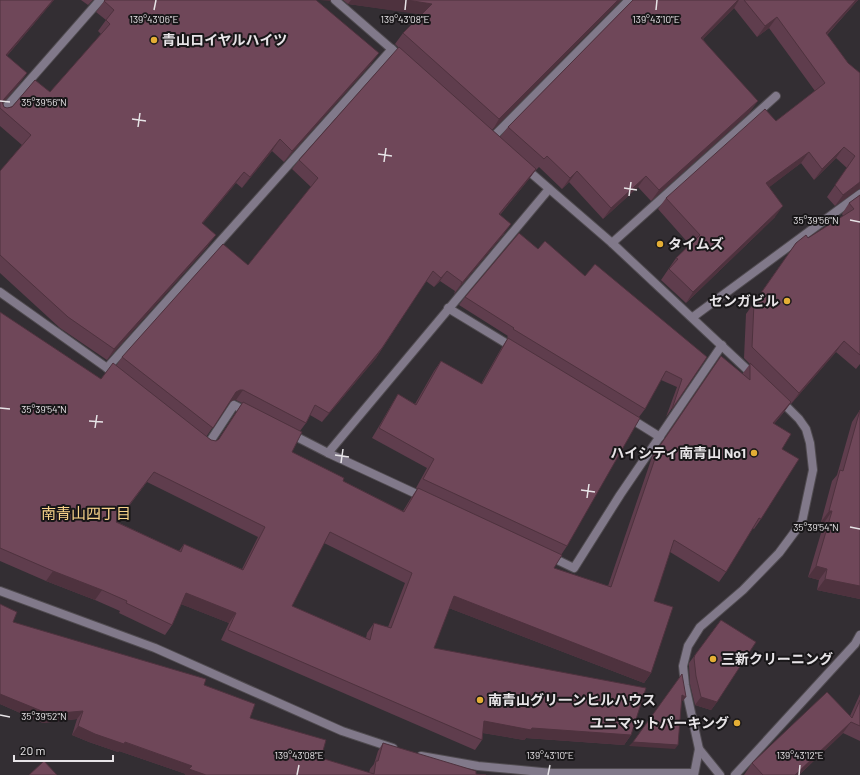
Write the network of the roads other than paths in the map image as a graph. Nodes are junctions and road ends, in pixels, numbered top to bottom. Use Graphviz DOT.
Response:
graph roads {
  1 [pos="100,0"];
  2 [pos="335,0"];
  3 [pos="629,0"];
  4 [pos="392,49"];
  5 [pos="410,65"];
  6 [pos="776,96"];
  7 [pos="0,114"];
  8 [pos="492,138"];
  9 [pos="520,163"];
  10 [pos="549,189"];
  11 [pos="860,194"];
  12 [pos="612,243"];
  13 [pos="0,292"];
  14 [pos="448,308"];
  15 [pos="693,317"];
  16 [pos="722,345"];
  17 [pos="523,354"];
  18 [pos="107,368"];
  19 [pos="758,379"];
  20 [pos="125,382"];
  21 [pos="773,394"];
  22 [pos="619,412"];
  23 [pos="254,415"];
  24 [pos="281,429"];
  25 [pos="660,437"];
  26 [pos="201,442"];
  27 [pos="328,453"];
  28 [pos="429,500"];
  29 [pos="538,551"];
  30 [pos="0,591"];
  31 [pos="860,635"];
  32 [pos="699,749"];
  33 [pos="400,751"];
  34 [pos="415,755"];
  35 [pos="694,774"];
  36 [pos="720,775"];
  37 [pos="735,775"];
  1 -- 7 [label="street"];
  2 -- 4 [label="street"];
  3 -- 8 [label="street"];
  4 -- 5 [label="street"];
  4 -- 18 [label="street"];
  6 -- 12 [label="street"];
  9 -- 10 [label="street"];
  10 -- 12 [label="street"];
  10 -- 14 [label="street"];
  11 -- 15 [label="street"];
  12 -- 15 [label="street"];
  13 -- 18 [label="street"];
  14 -- 17 [label="street"];
  14 -- 27 [label="street"];
  15 -- 16 [label="street"];
  16 -- 19 [label="street"];
  16 -- 25 [label="street"];
  18 -- 20 [label="street"];
  21 -- 32 [label="street"];
  22 -- 25 [label="street"];
  23 -- 26 [label="street"];
  24 -- 27 [label="street"];
  25 -- 29 [label="street"];
  27 -- 28 [label="street"];
  30 -- 33 [label="street"];
  31 -- 37 [label="street"];
  32 -- 35 [label="street"];
  32 -- 36 [label="street"];
  34 -- 35 [label="street"];
}
